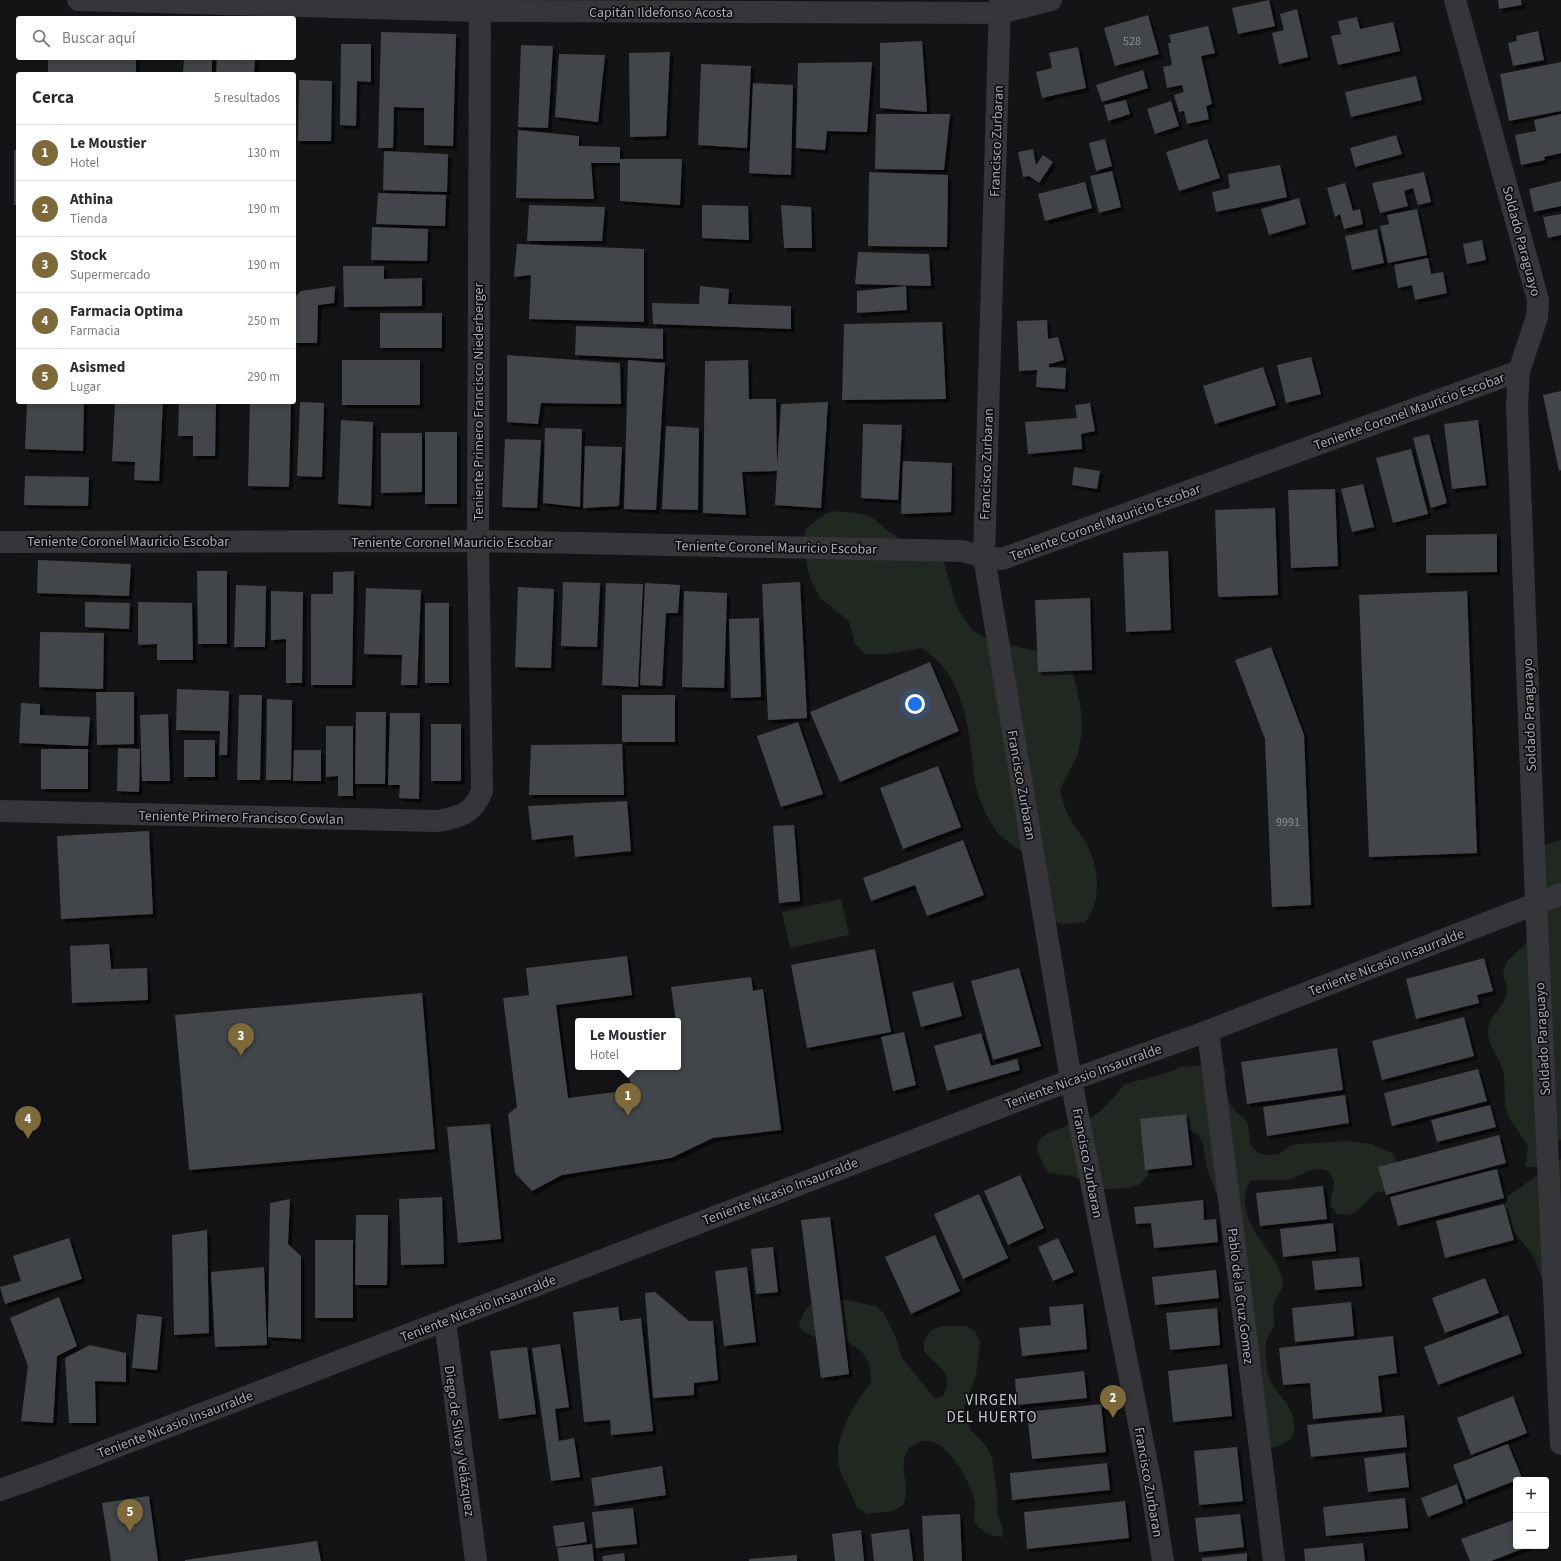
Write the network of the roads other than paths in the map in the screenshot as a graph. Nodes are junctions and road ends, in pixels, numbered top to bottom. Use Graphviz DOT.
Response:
graph roads {
  1 [pos="78,0"];
  2 [pos="1051,0"];
  3 [pos="1455,0"];
  4 [pos="480,6"];
  5 [pos="1000,7"];
  6 [pos="1519,371"];
  7 [pos="478,541"];
  8 [pos="0,542"];
  9 [pos="984,557"];
  10 [pos="477,803"];
  11 [pos="0,811"];
  12 [pos="1561,894"];
  13 [pos="1536,903"];
  14 [pos="1208,1031"];
  15 [pos="1071,1080"];
  16 [pos="445,1321"];
  17 [pos="1561,1444"];
  18 [pos="0,1490"];
  19 [pos="476,1561"];
  20 [pos="1163,1561"];
  21 [pos="1274,1561"];
  1 -- 4 [label="street, Capitán Ildefonso Acosta"];
  2 -- 5 [label="street, Capitán Ildefonso Acosta"];
  3 -- 6 [label="street, Soldado Paraguayo"];
  4 -- 5 [label="street, Capitán Ildefonso Acosta"];
  4 -- 7 [label="street, Teniente Primero Francisco Niederberger"];
  5 -- 9 [label="street, Francisco Zurbaran"];
  6 -- 9 [label="street, Teniente Coronel Mauricio Escobar"];
  6 -- 13 [label="street, Soldado Paraguayo"];
  7 -- 8 [label="street, Teniente Coronel Mauricio Escobar"];
  7 -- 9 [label="street, Teniente Coronel Mauricio Escobar"];
  7 -- 10 [label="street, Teniente Primero Francisco Niederberger"];
  9 -- 15 [label="street, Francisco Zurbaran"];
  10 -- 11 [label="street, Teniente Primero Francisco Cowlan"];
  12 -- 13 [label="street, Teniente Nicasio Insaurralde"];
  13 -- 14 [label="street, Teniente Nicasio Insaurralde"];
  13 -- 17 [label="street, Soldado Paraguayo"];
  14 -- 15 [label="street, Teniente Nicasio Insaurralde"];
  14 -- 21 [label="street, Pablo de la Cruz Gomez"];
  15 -- 16 [label="street, Teniente Nicasio Insaurralde"];
  15 -- 20 [label="street, Francisco Zurbaran"];
  16 -- 18 [label="street, Teniente Nicasio Insaurralde"];
  16 -- 19 [label="street, Diego de Silva y Velázquez"];
}
